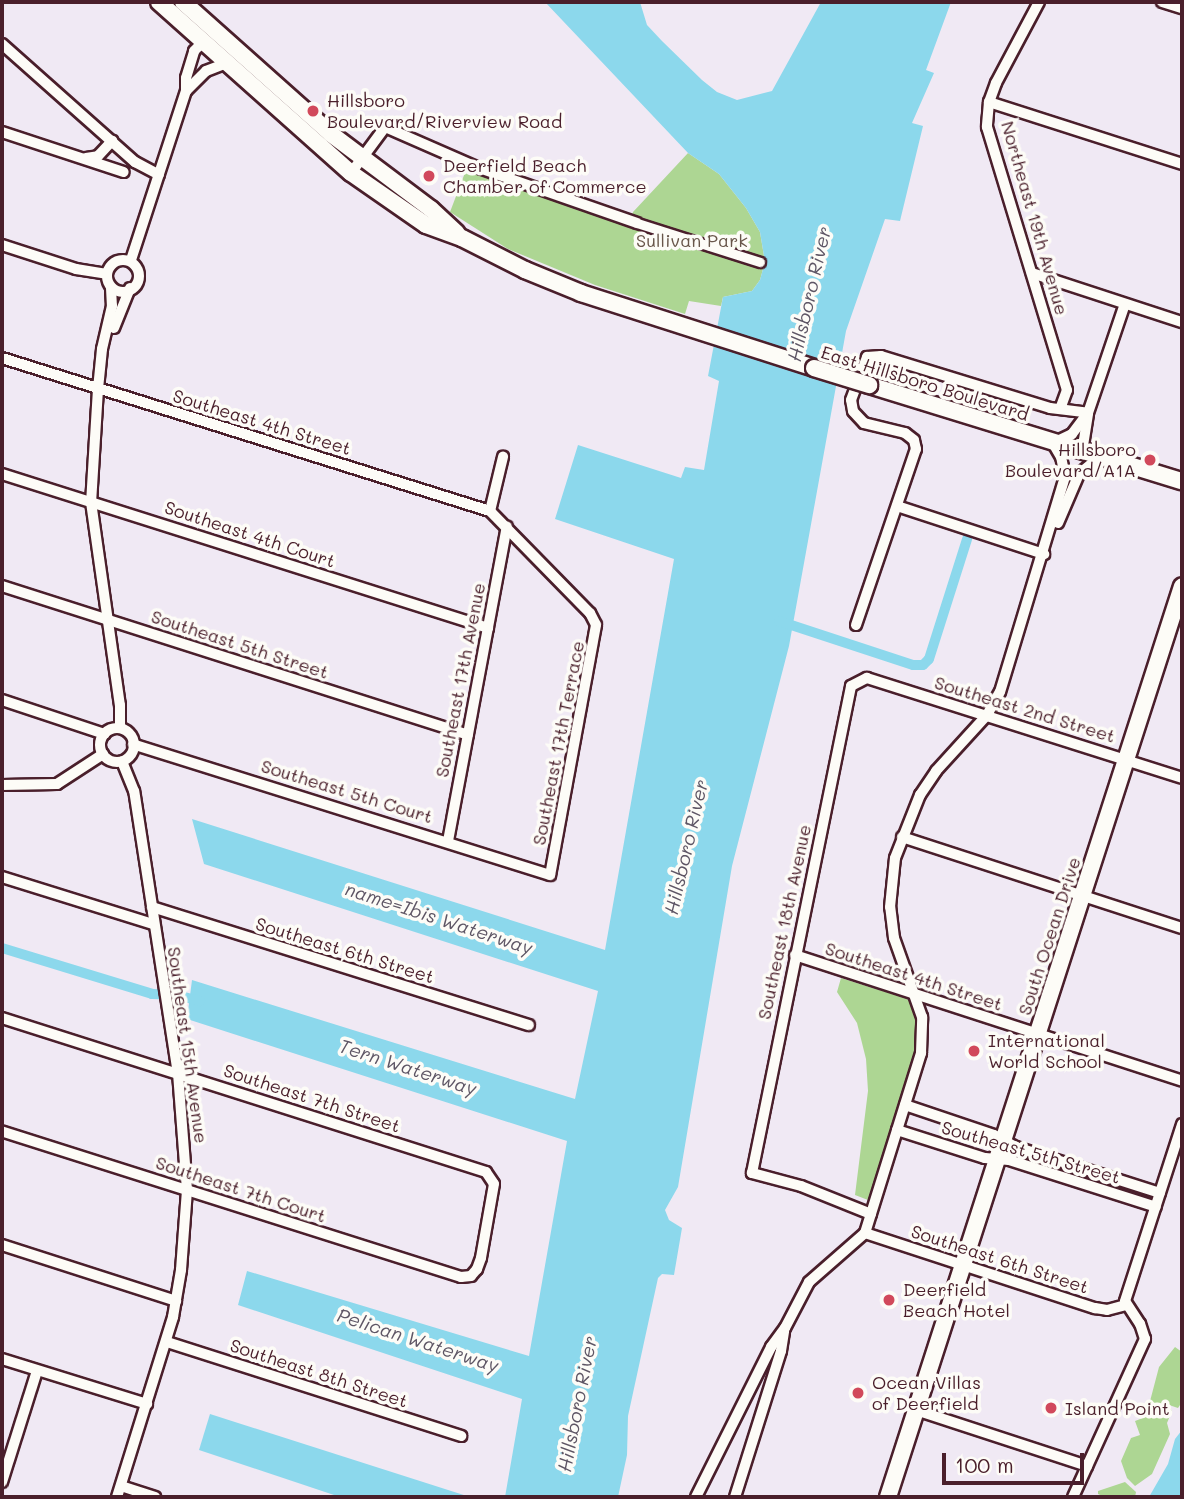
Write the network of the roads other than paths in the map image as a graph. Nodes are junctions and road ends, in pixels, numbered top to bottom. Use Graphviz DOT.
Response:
graph roads {
  1 [pos="159,2"];
  2 [pos="183,2"];
  3 [pos="1039,2"];
  4 [pos="1162,2"];
  5 [pos="1182,8"];
  6 [pos="205,21"];
  7 [pos="203,42"];
  8 [pos="2,44"];
  9 [pos="227,63"];
  10 [pos="271,81"];
  11 [pos="186,91"];
  12 [pos="989,102"];
  13 [pos="2,132"];
  14 [pos="112,141"];
  15 [pos="86,159"];
  16 [pos="362,159"];
  17 [pos="1182,164"];
  18 [pos="124,173"];
  19 [pos="351,173"];
  20 [pos="159,175"];
  21 [pos="637,223"];
  22 [pos="462,238"];
  23 [pos="2,245"];
  24 [pos="131,260"];
  25 [pos="760,262"];
  26 [pos="1032,273"];
  27 [pos="107,274"];
  28 [pos="111,288"];
  29 [pos="130,288"];
  30 [pos="1125,304"];
  31 [pos="1182,322"];
  32 [pos="2,358"];
  33 [pos="98,389"];
  34 [pos="1060,409"];
  35 [pos="1088,413"];
  36 [pos="1053,443"];
  37 [pos="1082,452"];
  38 [pos="503,457"];
  39 [pos="1100,457"];
  40 [pos="2,474"];
  41 [pos="1182,481"];
  42 [pos="91,502"];
  43 [pos="897,506"];
  44 [pos="491,511"];
  45 [pos="507,526"];
  46 [pos="1044,554"];
  47 [pos="2,586"];
  48 [pos="1182,586"];
  49 [pos="107,620"];
  50 [pos="856,625"];
  51 [pos="1176,625"];
  52 [pos="488,628"];
  53 [pos="858,681"];
  54 [pos="2,700"];
  55 [pos="987,715"];
  56 [pos="120,727"];
  57 [pos="104,734"];
  58 [pos="468,735"];
  59 [pos="133,744"];
  60 [pos="103,754"];
  61 [pos="1125,759"];
  62 [pos="122,761"];
  63 [pos="1182,778"];
  64 [pos="2,785"];
  65 [pos="902,837"];
  66 [pos="448,841"];
  67 [pos="550,875"];
  68 [pos="2,877"];
  69 [pos="1082,895"];
  70 [pos="152,907"];
  71 [pos="153,924"];
  72 [pos="1182,928"];
  73 [pos="795,956"];
  74 [pos="915,995"];
  75 [pos="2,1018"];
  76 [pos="529,1025"];
  77 [pos="1038,1034"];
  78 [pos="178,1074"];
  79 [pos="1182,1081"];
  80 [pos="905,1105"];
  81 [pos="1182,1124"];
  82 [pos="897,1130"];
  83 [pos="2,1131"];
  84 [pos="1003,1140"];
  85 [pos="996,1159"];
  86 [pos="187,1190"];
  87 [pos="1160,1193"];
  88 [pos="1156,1207"];
  89 [pos="871,1214"];
  90 [pos="865,1233"];
  91 [pos="2,1245"];
  92 [pos="962,1265"];
  93 [pos="471,1276"];
  94 [pos="176,1301"];
  95 [pos="1126,1305"];
  96 [pos="785,1328"];
  97 [pos="167,1342"];
  98 [pos="2,1359"];
  99 [pos="37,1371"];
  100 [pos="147,1405"];
  101 [pos="916,1410"];
  102 [pos="461,1436"];
  103 [pos="1087,1466"];
  104 [pos="2,1482"];
  105 [pos="119,1492"];
  106 [pos="155,1497"];
  107 [pos="696,1497"];
  108 [pos="735,1497"];
  109 [pos="888,1497"];
  110 [pos="1073,1497"];
  1 -- 6 [label="main road"];
  1 -- 7 [label="main road, East Hillsboro Boulevard"];
  2 -- 6 [label="main road, East Hillsboro Boulevard"];
  3 -- 12 [label="street, Northeast 19th Avenue"];
  4 -- 5 [label="street"];
  6 -- 10 [label="main road, East Hillsboro Boulevard"];
  7 -- 9 [label="main road, East Hillsboro Boulevard"];
  7 -- 10 [label="main road"];
  7 -- 11 [label="street"];
  8 -- 14 [label="street"];
  9 -- 11 [label="street"];
  9 -- 19 [label="main road, East Hillsboro Boulevard"];
  10 -- 16 [label="main road, East Hillsboro Boulevard"];
  11 -- 20 [label="street"];
  12 -- 17 [label="street"];
  12 -- 26 [label="street, Northeast 19th Avenue"];
  13 -- 15 [label="street"];
  14 -- 15 [label="street"];
  14 -- 20 [label="street"];
  15 -- 18 [label="street"];
  16 -- 19 [label="street"];
  16 -- 21 [label="street"];
  16 -- 22 [label="main road, East Hillsboro Boulevard"];
  19 -- 22 [label="main road, East Hillsboro Boulevard"];
  20 -- 24 [label="street"];
  21 -- 25 [label="street"];
  22 -- 36 [label="main road, East Hillsboro Boulevard, bridge"];
  23 -- 27 [label="street"];
  24 -- 27 [label="street"];
  24 -- 29 [label="street"];
  26 -- 30 [label="street"];
  26 -- 34 [label="street, Northeast 19th Avenue"];
  27 -- 28 [label="street"];
  28 -- 29 [label="street"];
  28 -- 33 [label="street"];
  29 -- 33 [label="street"];
  30 -- 31 [label="street"];
  30 -- 35 [label="street"];
  32 -- 33 [label="street, Southeast 4th Street"];
  33 -- 42 [label="street"];
  33 -- 44 [label="street, Southeast 4th Street"];
  34 -- 35 [label="street"];
  34 -- 43 [label="street"];
  35 -- 36 [label="street"];
  35 -- 37 [label="street"];
  36 -- 37 [label="main road, East Hillsboro Boulevard"];
  36 -- 46 [label="street"];
  37 -- 39 [label="main road, East Hillsboro Boulevard"];
  38 -- 44 [label="street"];
  39 -- 41 [label="main road, East Hillsboro Boulevard"];
  39 -- 46 [label="street"];
  40 -- 42 [label="street, Southeast 4th Court"];
  42 -- 49 [label="street"];
  42 -- 52 [label="street, Southeast 4th Court"];
  43 -- 46 [label="street"];
  43 -- 50 [label="street"];
  44 -- 45 [label="street, Southeast 4th Street"];
  45 -- 52 [label="street, Southeast 17th Avenue"];
  45 -- 67 [label="street, Southeast 17th Terrace"];
  46 -- 55 [label="street"];
  47 -- 49 [label="street, Southeast 5th Street"];
  48 -- 51 [label="main road, South Ocean Drive"];
  49 -- 56 [label="street"];
  49 -- 58 [label="street, Southeast 5th Street"];
  51 -- 61 [label="main road, South Ocean Drive"];
  52 -- 58 [label="street, Southeast 17th Avenue"];
  53 -- 55 [label="street, Southeast 2nd Street"];
  53 -- 73 [label="street, Southeast 18th Avenue"];
  54 -- 57 [label="street"];
  55 -- 61 [label="street, Southeast 2nd Street"];
  55 -- 65 [label="street"];
  56 -- 57 [label="street"];
  56 -- 59 [label="street"];
  57 -- 60 [label="street"];
  58 -- 66 [label="street, Southeast 17th Avenue"];
  59 -- 62 [label="street"];
  59 -- 66 [label="street, Southeast 5th Court"];
  60 -- 62 [label="street"];
  60 -- 64 [label="street"];
  61 -- 63 [label="street, Southeast 2nd Street"];
  61 -- 69 [label="main road, South Ocean Drive"];
  62 -- 70 [label="street, Southeast 15th Avenue"];
  65 -- 69 [label="street"];
  65 -- 74 [label="street"];
  66 -- 67 [label="street, Southeast 5th Court"];
  68 -- 71 [label="street"];
  69 -- 72 [label="street"];
  69 -- 77 [label="main road, South Ocean Drive"];
  70 -- 71 [label="street, Southeast 15th Avenue"];
  70 -- 76 [label="street, Southeast 6th Street"];
  71 -- 78 [label="street, Southeast 15th Avenue"];
  73 -- 74 [label="street, Southeast 4th Street"];
  73 -- 89 [label="street, Southeast 18th Avenue"];
  74 -- 77 [label="street, Southeast 4th Street"];
  74 -- 80 [label="street"];
  75 -- 78 [label="street, Southeast 7th Street"];
  77 -- 79 [label="street, Southeast 4th Street"];
  77 -- 84 [label="main road, South Ocean Drive"];
  78 -- 86 [label="street, Southeast 15th Avenue"];
  78 -- 93 [label="street, Southeast 7th Street"];
  80 -- 82 [label="street"];
  80 -- 84 [label="street, Southeast 5th Street"];
  81 -- 87 [label="street"];
  82 -- 85 [label="street, Southeast 5th Street"];
  82 -- 89 [label="street"];
  83 -- 86 [label="street, Southeast 7th Court"];
  84 -- 85 [label="main road, South Ocean Drive"];
  84 -- 87 [label="street, Southeast 5th Street"];
  85 -- 88 [label="street, Southeast 5th Street"];
  85 -- 92 [label="main road, South Ocean Drive"];
  86 -- 93 [label="street, Southeast 7th Court"];
  86 -- 94 [label="street, Southeast 15th Avenue"];
  87 -- 88 [label="street"];
  88 -- 95 [label="street"];
  89 -- 90 [label="street"];
  90 -- 92 [label="street, Southeast 6th Street"];
  90 -- 96 [label="street"];
  91 -- 94 [label="street"];
  92 -- 95 [label="street, Southeast 6th Street"];
  92 -- 101 [label="main road, South Ocean Drive"];
  94 -- 97 [label="street, Southeast 15th Avenue"];
  95 -- 103 [label="street"];
  96 -- 107 [label="street"];
  96 -- 108 [label="street"];
  97 -- 100 [label="street, Southeast 15th Avenue"];
  97 -- 102 [label="street, Southeast 8th Street"];
  98 -- 99 [label="street"];
  99 -- 100 [label="street"];
  99 -- 104 [label="street"];
  100 -- 105 [label="street, Southeast 15th Avenue"];
  101 -- 103 [label="street"];
  101 -- 109 [label="main road, South Ocean Drive"];
  103 -- 110 [label="street"];
  105 -- 106 [label="street"];
}
